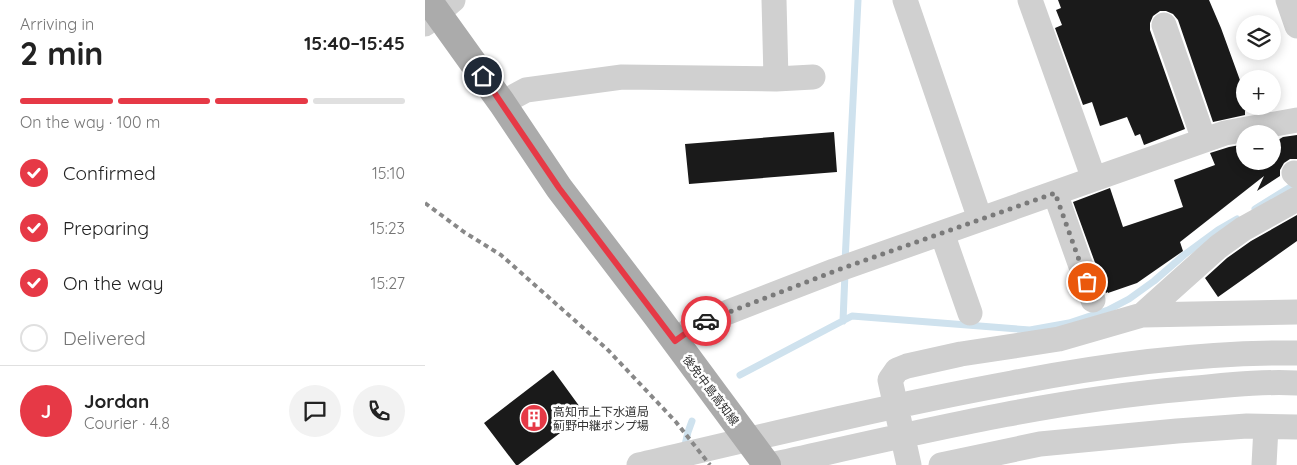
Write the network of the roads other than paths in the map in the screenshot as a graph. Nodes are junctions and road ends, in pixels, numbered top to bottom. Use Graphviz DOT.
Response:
graph roads {
  1 [pos="775,0"];
  2 [pos="905,0"];
  3 [pos="1030,0"];
  4 [pos="1288,0"];
  5 [pos="436,10"];
  6 [pos="1164,25"];
  7 [pos="1297,26"];
  8 [pos="813,77"];
  9 [pos="776,79"];
  10 [pos="502,103"];
  11 [pos="1297,120"];
  12 [pos="1203,140"];
  13 [pos="1094,178"];
  14 [pos="1055,193"];
  15 [pos="1297,199"];
  16 [pos="980,220"];
  17 [pos="942,233"];
  18 [pos="1093,300"];
  19 [pos="1297,312"];
  20 [pos="970,313"];
  21 [pos="1142,315"];
  22 [pos="675,341"];
  23 [pos="1297,353"];
  24 [pos="1297,383"];
  25 [pos="1266,426"];
  26 [pos="1297,427"];
  27 [pos="639,465"];
  28 [pos="767,465"];
  29 [pos="771,465"];
  30 [pos="909,465"];
  31 [pos="941,465"];
  32 [pos="1264,465"];
  1 -- 9 [label="street"];
  2 -- 16 [label="street"];
  3 -- 13 [label="street"];
  4 -- 7 [label="street"];
  5 -- 10 [label="main road, 後免中島高知線"];
  6 -- 12 [label="street"];
  8 -- 9 [label="street"];
  9 -- 10 [label="street"];
  10 -- 22 [label="main road, 後免中島高知線"];
  11 -- 12 [label="street"];
  12 -- 13 [label="street"];
  13 -- 14 [label="street"];
  14 -- 16 [label="street"];
  14 -- 18 [label="street"];
  15 -- 21 [label="street"];
  16 -- 17 [label="street"];
  17 -- 20 [label="street"];
  17 -- 22 [label="street"];
  19 -- 21 [label="street"];
  21 -- 30 [label="street"];
  22 -- 28 [label="main road, 後免中島高知線"];
  23 -- 27 [label="street"];
  24 -- 29 [label="street"];
  25 -- 26 [label="street"];
  25 -- 31 [label="street"];
  25 -- 32 [label="street"];
}
